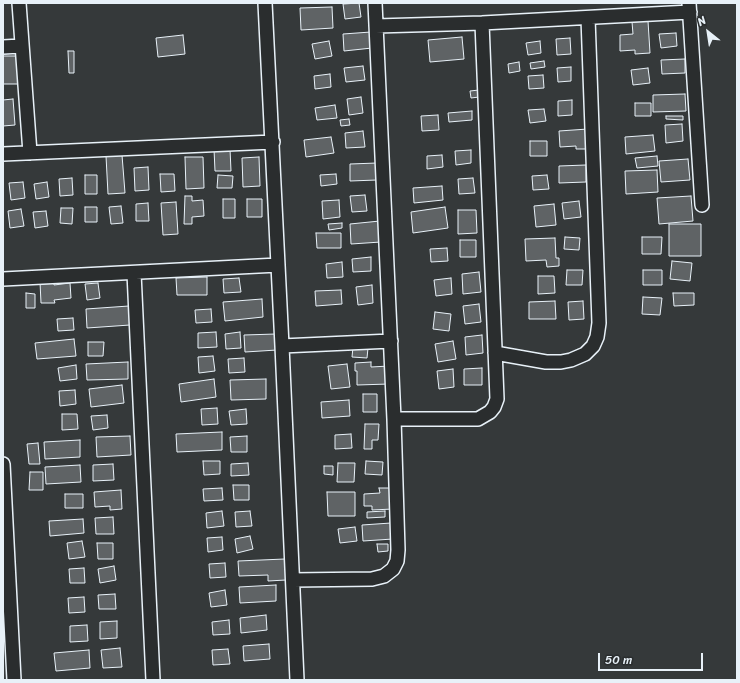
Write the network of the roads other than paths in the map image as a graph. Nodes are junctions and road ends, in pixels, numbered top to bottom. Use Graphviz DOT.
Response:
graph roads {
  1 [pos="19,3"];
  2 [pos="265,3"];
  3 [pos="375,3"];
  4 [pos="689,8"];
  5 [pos="588,18"];
  6 [pos="482,23"];
  7 [pos="376,26"];
  8 [pos="21,46"];
  9 [pos="3,47"];
  10 [pos="273,142"];
  11 [pos="30,153"];
  12 [pos="3,154"];
  13 [pos="702,205"];
  14 [pos="278,265"];
  15 [pos="134,273"];
  16 [pos="3,279"];
  17 [pos="391,341"];
  18 [pos="282,346"];
  19 [pos="495,353"];
  20 [pos="394,419"];
  21 [pos="3,464"];
  22 [pos="293,580"];
  23 [pos="14,680"];
  24 [pos="153,680"];
  25 [pos="297,680"];
  1 -- 8 [label="street"];
  2 -- 10 [label="street"];
  3 -- 7 [label="street"];
  4 -- 5 [label="street"];
  4 -- 13 [label="street"];
  5 -- 6 [label="street"];
  5 -- 19 [label="street"];
  6 -- 7 [label="street"];
  6 -- 19 [label="street"];
  7 -- 17 [label="street"];
  8 -- 9 [label="street"];
  8 -- 11 [label="street"];
  10 -- 11 [label="street"];
  10 -- 14 [label="street"];
  11 -- 12 [label="street"];
  14 -- 15 [label="street"];
  14 -- 18 [label="street"];
  15 -- 16 [label="street"];
  15 -- 24 [label="street"];
  17 -- 18 [label="street"];
  17 -- 20 [label="street"];
  18 -- 22 [label="street"];
  19 -- 20 [label="street"];
  20 -- 22 [label="street"];
  21 -- 23 [label="street"];
  22 -- 25 [label="street"];
}
